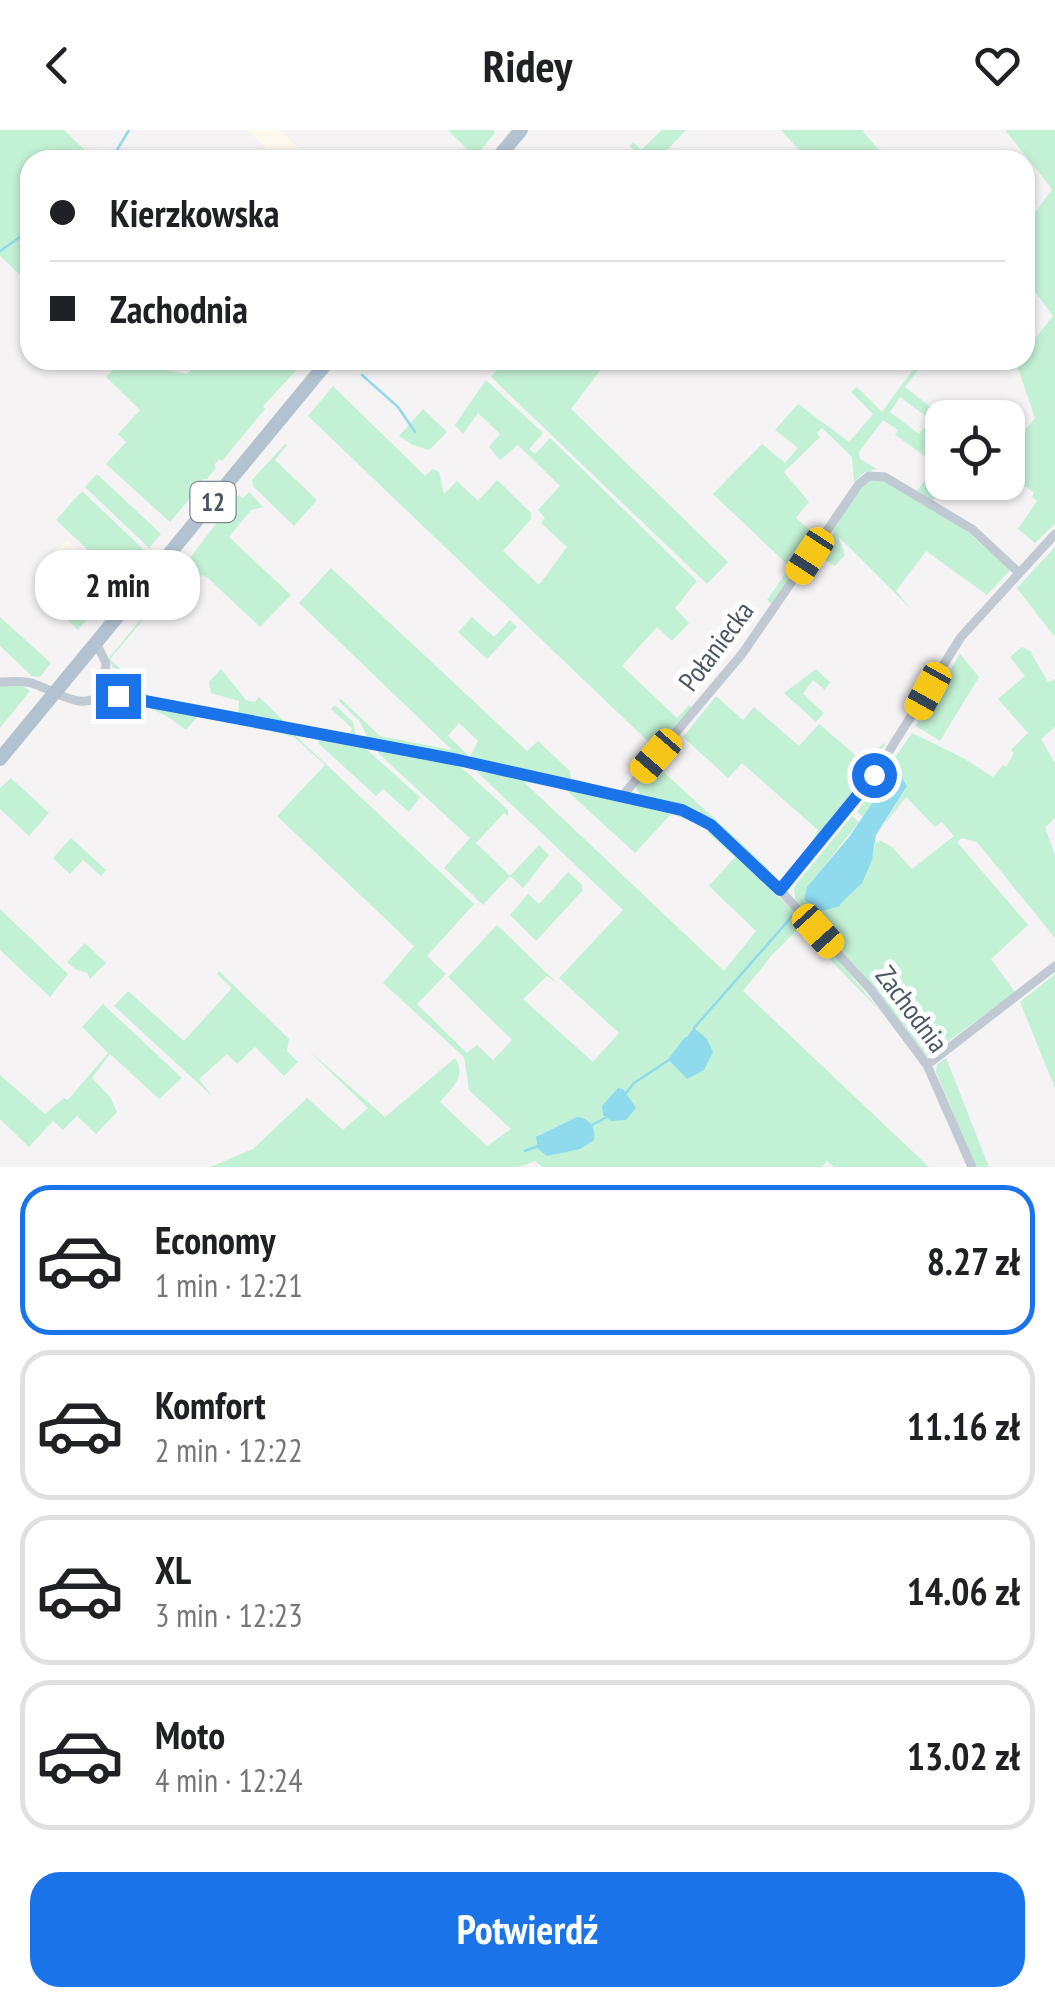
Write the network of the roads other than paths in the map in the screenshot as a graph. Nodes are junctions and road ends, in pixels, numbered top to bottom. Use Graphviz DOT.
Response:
graph roads {
  1 [pos="521,130"];
  2 [pos="504,150"];
  3 [pos="322,370"];
  4 [pos="1055,534"];
  5 [pos="1018,572"];
  6 [pos="96,643"];
  7 [pos="0,682"];
  8 [pos="56,692"];
  9 [pos="104,692"];
  10 [pos="0,758"];
  11 [pos="624,794"];
  12 [pos="780,890"];
  13 [pos="1055,966"];
  14 [pos="927,1065"];
  15 [pos="972,1167"];
  1 -- 2 [label="main road"];
  3 -- 6 [label="main road, 12"];
  4 -- 5 [label="street"];
  5 -- 11 [label="street, Połaniecka"];
  5 -- 12 [label="street"];
  6 -- 8 [label="main road, 12"];
  6 -- 9 [label="street"];
  7 -- 8 [label="street, Zachodnia"];
  8 -- 9 [label="street, Zachodnia"];
  8 -- 10 [label="main road, 12"];
  9 -- 11 [label="street, Zachodnia"];
  11 -- 12 [label="street, Zachodnia"];
  12 -- 14 [label="street, Zachodnia"];
  13 -- 14 [label="street"];
  14 -- 15 [label="street, Zachodnia"];
}
